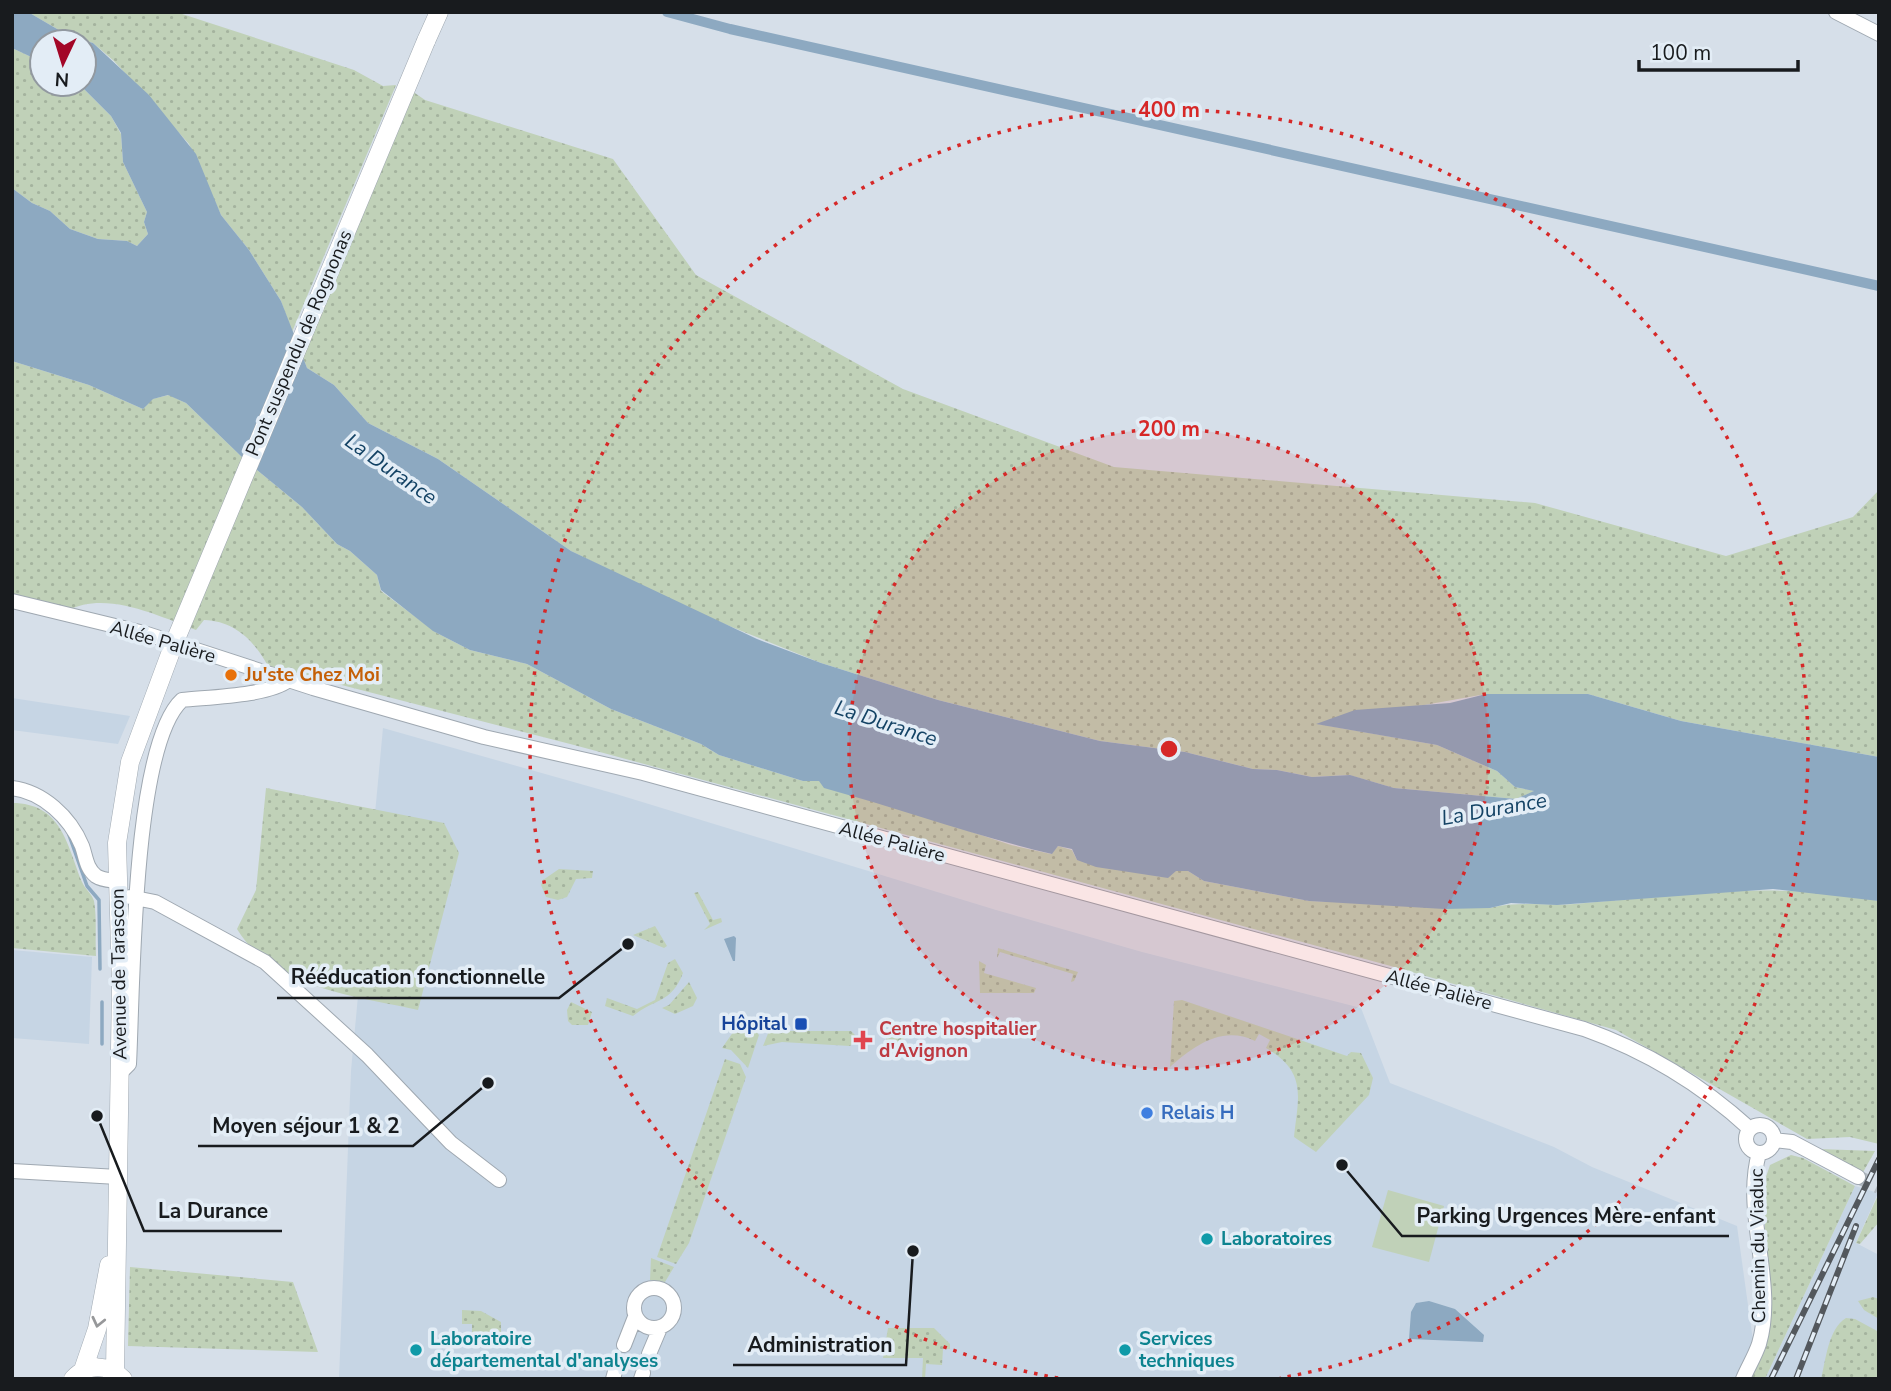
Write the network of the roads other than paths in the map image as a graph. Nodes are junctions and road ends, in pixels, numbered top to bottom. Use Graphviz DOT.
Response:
graph roads {
  1 [pos="439,12"];
  2 [pos="1836,12"];
  3 [pos="1879,34"];
  4 [pos="12,601"];
  5 [pos="289,680"];
  6 [pos="143,720"];
  7 [pos="12,788"];
  8 [pos="117,888"];
  9 [pos="137,898"];
  10 [pos="120,1073"];
  11 [pos="1750,1129"];
  12 [pos="1774,1140"];
  13 [pos="1759,1153"];
  14 [pos="12,1171"];
  15 [pos="118,1177"];
  16 [pos="1858,1177"];
  17 [pos="499,1180"];
  18 [pos="116,1231"];
  19 [pos="635,1317"];
  20 [pos="660,1328"];
  21 [pos="624,1345"];
  22 [pos="649,1354"];
  23 [pos="78,1375"];
  24 [pos="119,1375"];
  25 [pos="1743,1379"];
  1 -- 6 [label="main road, Pont suspendu de Rognonas, bridge"];
  2 -- 3 [label="street"];
  4 -- 5 [label="street, Allée Palière"];
  5 -- 9 [label="street"];
  5 -- 11 [label="street, Allée Palière"];
  6 -- 8 [label="main road, Avenue de Tarascon"];
  7 -- 8 [label="street"];
  8 -- 9 [label="street"];
  8 -- 10 [label="main road, Avenue de Tarascon"];
  9 -- 10 [label="street"];
  9 -- 17 [label="street"];
  10 -- 15 [label="main road, Avenue de Tarascon"];
  11 -- 12 [label="street"];
  11 -- 13 [label="street, Chemin du Viaduc"];
  12 -- 13 [label="street, Chemin du Viaduc"];
  12 -- 16 [label="street"];
  13 -- 25 [label="street, Chemin du Viaduc"];
  14 -- 15 [label="street"];
  15 -- 18 [label="main road, Avenue de Tarascon"];
  18 -- 23 [label="main road, Avenue de Tarascon, one-way"];
  18 -- 24 [label="main road, Avenue de Tarascon"];
  19 -- 20 [label="street"];
  19 -- 20 [label="street"];
  19 -- 21 [label="street"];
  20 -- 22 [label="street"];
  23 -- 24 [label="main road"];
}
